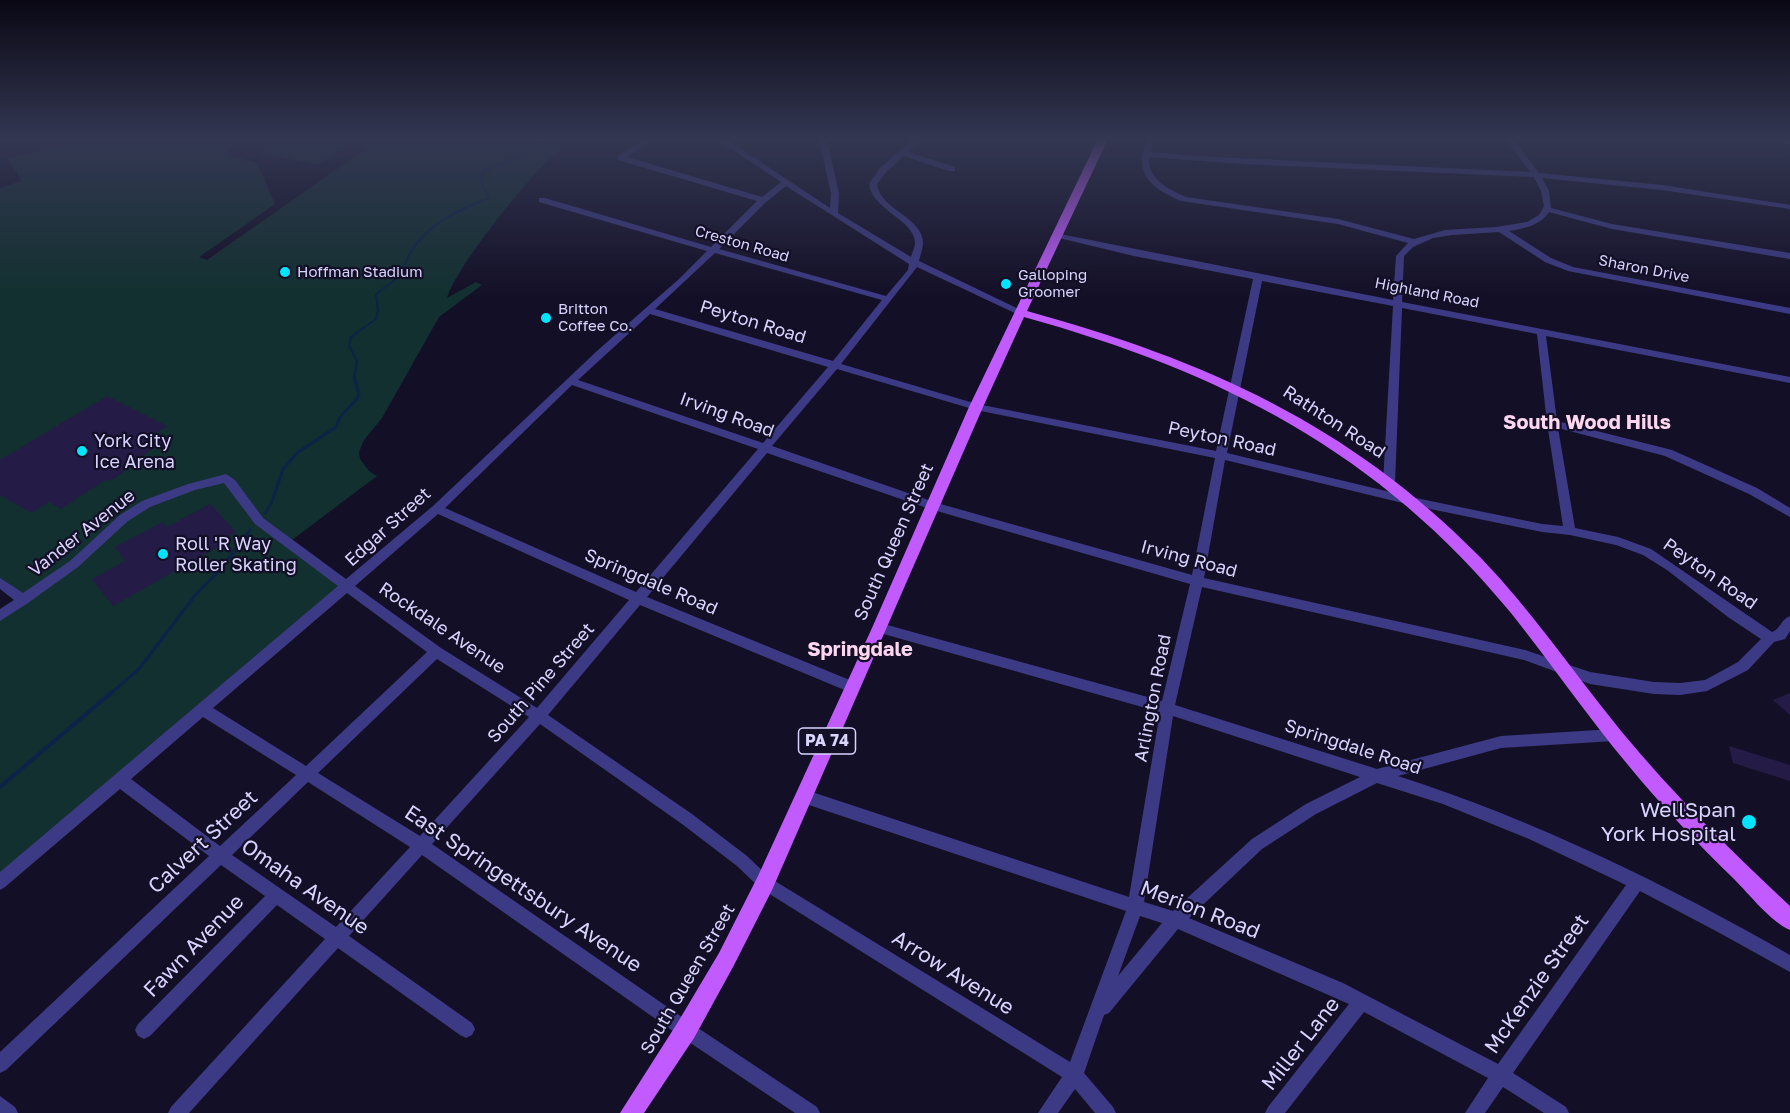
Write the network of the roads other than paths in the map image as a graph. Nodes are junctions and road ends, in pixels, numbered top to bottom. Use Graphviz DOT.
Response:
graph roads {
  1 [pos="739,193"];
  2 [pos="772,193"];
  3 [pos="801,193"];
  4 [pos="835,193"];
  5 [pos="875,193"];
  6 [pos="1078,193"];
  7 [pos="1168,193"];
  8 [pos="1546,193"];
  9 [pos="1697,193"];
  10 [pos="542,200"];
  11 [pos="763,200"];
  12 [pos="1790,207"];
  13 [pos="1546,209"];
  14 [pos="834,214"];
  15 [pos="1503,231"];
  16 [pos="1058,235"];
  17 [pos="1413,242"];
  18 [pos="712,250"];
  19 [pos="1790,256"];
  20 [pos="913,262"];
  21 [pos="1258,278"];
  22 [pos="888,298"];
  23 [pos="1397,303"];
  24 [pos="648,310"];
  25 [pos="1790,311"];
  26 [pos="1022,313"];
  27 [pos="1542,331"];
  28 [pos="834,366"];
  29 [pos="1790,380"];
  30 [pos="571,381"];
  31 [pos="1235,387"];
  32 [pos="976,407"];
  33 [pos="1552,423"];
  34 [pos="765,447"];
  35 [pos="1220,456"];
  36 [pos="226,478"];
  37 [pos="1389,483"];
  38 [pos="1411,501"];
  39 [pos="934,506"];
  40 [pos="436,509"];
  41 [pos="1790,513"];
  42 [pos="1570,531"];
  43 [pos="1197,581"];
  44 [pos="0,583"];
  45 [pos="349,587"];
  46 [pos="639,599"];
  47 [pos="24,600"];
  48 [pos="0,616"];
  49 [pos="1790,621"];
  50 [pos="880,628"];
  51 [pos="1770,638"];
  52 [pos="436,652"];
  53 [pos="1564,669"];
  54 [pos="852,687"];
  55 [pos="1167,708"];
  56 [pos="204,710"];
  57 [pos="539,716"];
  58 [pos="1614,735"];
  59 [pos="306,774"];
  60 [pos="1376,776"];
  61 [pos="120,780"];
  62 [pos="803,796"];
  63 [pos="421,846"];
  64 [pos="220,855"];
  65 [pos="0,882"];
  66 [pos="1637,882"];
  67 [pos="765,883"];
  68 [pos="277,894"];
  69 [pos="1136,907"];
  70 [pos="1175,920"];
  71 [pos="1790,920"];
  72 [pos="337,938"];
  73 [pos="1790,964"];
  74 [pos="1362,1002"];
  75 [pos="1096,1015"];
  76 [pos="466,1029"];
  77 [pos="144,1030"];
  78 [pos="686,1030"];
  79 [pos="0,1064"];
  80 [pos="1074,1075"];
  81 [pos="1501,1075"];
  82 [pos="0,1105"];
  83 [pos="9,1113"];
  84 [pos="177,1113"];
  85 [pos="631,1113"];
  86 [pos="811,1113"];
  87 [pos="1047,1113"];
  88 [pos="1107,1113"];
  89 [pos="1274,1113"];
  90 [pos="1474,1113"];
  91 [pos="1560,1113"];
  1 -- 11 [label="street"];
  2 -- 11 [label="street, Edgar Street"];
  3 -- 14 [label="street, Rathton Road"];
  4 -- 14 [label="street"];
  5 -- 20 [label="street"];
  6 -- 16 [label="main road, South Queen Street / PA 74"];
  7 -- 17 [label="street"];
  8 -- 13 [label="street"];
  9 -- 12 [label="street"];
  10 -- 18 [label="street, Creston Road"];
  11 -- 18 [label="street, Edgar Street"];
  13 -- 15 [label="street"];
  13 -- 19 [label="street"];
  14 -- 20 [label="street, Rathton Road"];
  15 -- 17 [label="street"];
  15 -- 25 [label="street, Sharon Drive"];
  16 -- 21 [label="street, Highland Road"];
  16 -- 26 [label="main road, South Queen Street / PA 74"];
  17 -- 23 [label="street"];
  18 -- 22 [label="street, Creston Road"];
  18 -- 24 [label="street, Edgar Street"];
  20 -- 22 [label="street, South Pine Street"];
  20 -- 26 [label="street, Rathton Road"];
  21 -- 23 [label="street, Highland Road"];
  21 -- 31 [label="street, Arlington Road"];
  22 -- 28 [label="street, South Pine Street"];
  23 -- 27 [label="street, Highland Road"];
  23 -- 37 [label="street"];
  24 -- 28 [label="street, Peyton Road"];
  24 -- 30 [label="street, Edgar Street"];
  26 -- 31 [label="main road, Rathton Road"];
  26 -- 32 [label="main road, South Queen Street / PA 74"];
  27 -- 29 [label="street, Highland Road"];
  27 -- 33 [label="street"];
  28 -- 32 [label="street, Peyton Road"];
  28 -- 34 [label="street, South Pine Street"];
  30 -- 34 [label="street, Irving Road"];
  30 -- 40 [label="street, Edgar Street"];
  31 -- 35 [label="street, Arlington Road"];
  31 -- 37 [label="main road, Rathton Road"];
  32 -- 35 [label="street, Peyton Road"];
  32 -- 39 [label="main road, South Queen Street / PA 74"];
  33 -- 41 [label="street"];
  33 -- 42 [label="street"];
  34 -- 39 [label="street, Irving Road"];
  34 -- 46 [label="street, South Pine Street"];
  35 -- 38 [label="street, Peyton Road"];
  35 -- 43 [label="street, Arlington Road"];
  36 -- 45 [label="street, Rockdale Avenue"];
  36 -- 47 [label="street, Vander Avenue"];
  37 -- 38 [label="main road, Rathton Road"];
  38 -- 42 [label="street, Peyton Road"];
  38 -- 53 [label="main road, Rathton Road"];
  39 -- 43 [label="street, Irving Road"];
  39 -- 50 [label="main road, South Queen Street / PA 74"];
  40 -- 45 [label="street, Edgar Street"];
  40 -- 46 [label="street, Springdale Road"];
  42 -- 51 [label="street, Peyton Road"];
  43 -- 53 [label="street, Irving Road"];
  43 -- 55 [label="street, Arlington Road"];
  44 -- 47 [label="street"];
  45 -- 52 [label="street, Rockdale Avenue"];
  45 -- 56 [label="street, Edgar Street"];
  46 -- 54 [label="street, Springdale Road"];
  46 -- 57 [label="street, South Pine Street"];
  47 -- 48 [label="street, Vander Avenue"];
  49 -- 51 [label="street, Irving Road"];
  50 -- 54 [label="main road, South Queen Street / PA 74"];
  50 -- 55 [label="street, Springdale Road"];
  51 -- 53 [label="street, Irving Road"];
  52 -- 57 [label="street, Rockdale Avenue"];
  52 -- 59 [label="street, Calvert Street"];
  53 -- 58 [label="main road, Rathton Road"];
  54 -- 62 [label="main road, South Queen Street / PA 74"];
  55 -- 60 [label="street, Springdale Road"];
  55 -- 69 [label="street, Arlington Road"];
  56 -- 59 [label="street, East Springettsbury Avenue"];
  56 -- 61 [label="street, Edgar Street"];
  57 -- 63 [label="street, South Pine Street"];
  57 -- 67 [label="street, Rockdale Avenue"];
  58 -- 60 [label="street"];
  58 -- 71 [label="main road, Rathton Road"];
  59 -- 63 [label="street, East Springettsbury Avenue"];
  59 -- 64 [label="street, Calvert Street"];
  60 -- 66 [label="street, Springdale Road"];
  60 -- 70 [label="street"];
  61 -- 64 [label="street, Omaha Avenue"];
  61 -- 65 [label="street, Edgar Street"];
  62 -- 67 [label="main road, South Queen Street / PA 74"];
  62 -- 69 [label="street, Merion Road"];
  63 -- 72 [label="street, South Pine Street"];
  63 -- 78 [label="street, East Springettsbury Avenue"];
  64 -- 68 [label="street, Omaha Avenue"];
  64 -- 79 [label="street, Calvert Street"];
  66 -- 73 [label="street, Springdale Road"];
  66 -- 81 [label="street, McKenzie Street"];
  67 -- 78 [label="main road, South Queen Street / PA 74"];
  67 -- 80 [label="street, Arrow Avenue"];
  68 -- 72 [label="street, Omaha Avenue"];
  68 -- 77 [label="street, Fawn Avenue"];
  69 -- 70 [label="street, Merion Road"];
  69 -- 75 [label="street, Arlington Road"];
  70 -- 74 [label="street, Merion Road"];
  70 -- 75 [label="street"];
  72 -- 76 [label="street, Omaha Avenue"];
  72 -- 84 [label="street, South Pine Street"];
  74 -- 81 [label="street, Merion Road"];
  74 -- 89 [label="street, Miller Lane"];
  75 -- 80 [label="street, Arlington Road"];
  78 -- 85 [label="main road, South Queen Street / PA 74"];
  78 -- 86 [label="street, East Springettsbury Avenue"];
  80 -- 87 [label="street, Arlington Road"];
  80 -- 88 [label="street, Arrow Avenue"];
  81 -- 90 [label="street, McKenzie Street"];
  81 -- 91 [label="street, Merion Road"];
  82 -- 83 [label="street"];
}
